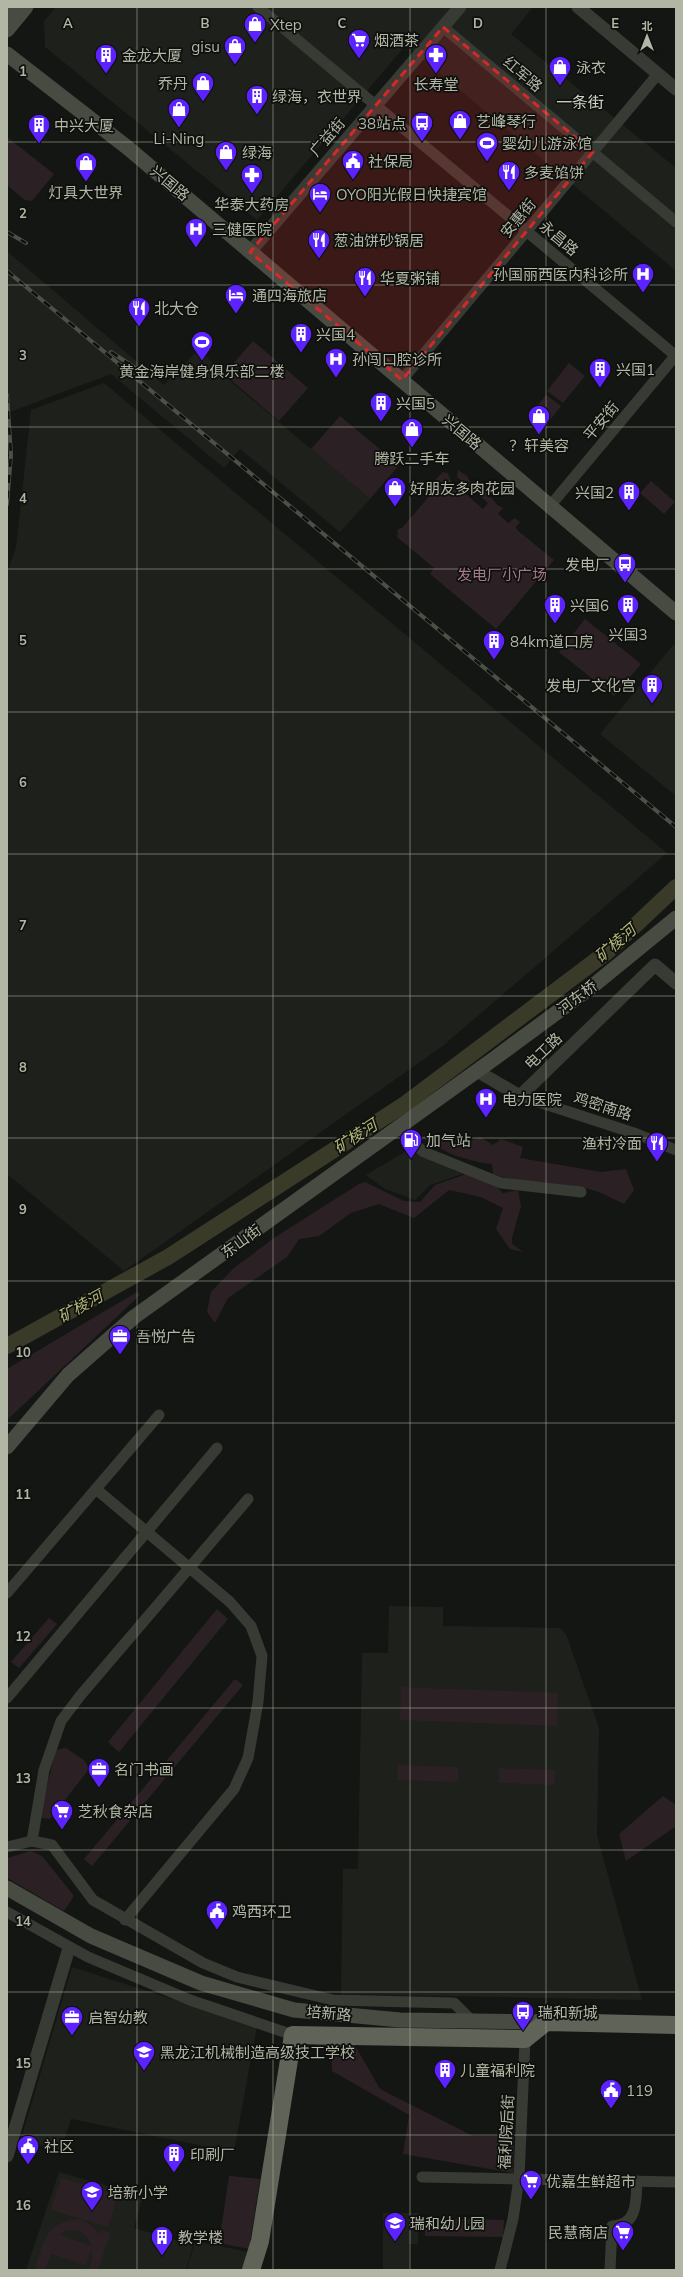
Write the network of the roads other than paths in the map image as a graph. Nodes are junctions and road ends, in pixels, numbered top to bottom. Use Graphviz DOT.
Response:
graph roads {
  1 [pos="11,7"];
  2 [pos="26,7"];
  3 [pos="258,7"];
  4 [pos="460,7"];
  5 [pos="578,7"];
  6 [pos="7,12"];
  7 [pos="443,27"];
  8 [pos="7,30"];
  9 [pos="7,54"];
  10 [pos="658,74"];
  11 [pos="676,89"];
  12 [pos="376,105"];
  13 [pos="593,152"];
  14 [pos="676,222"];
  15 [pos="527,231"];
  16 [pos="250,252"];
  17 [pos="676,355"];
  18 [pos="402,380"];
  19 [pos="550,506"];
  20 [pos="676,613"];
  21 [pos="676,918"];
  22 [pos="676,983"];
  23 [pos="495,1058"];
  24 [pos="477,1071"];
  25 [pos="520,1096"];
  26 [pos="400,1127"];
  27 [pos="676,1150"];
  28 [pos="581,1192"];
  29 [pos="159,1415"];
  30 [pos="7,1447"];
  31 [pos="217,1448"];
  32 [pos="96,1489"];
  33 [pos="248,1499"];
  34 [pos="146,1531"];
  35 [pos="189,1566"];
  36 [pos="7,1593"];
  37 [pos="7,1698"];
  38 [pos="32,1841"];
  39 [pos="7,1847"];
  40 [pos="7,1888"];
  41 [pos="7,1912"];
  42 [pos="125,1920"];
  43 [pos="69,1948"];
  44 [pos="472,2021"];
  45 [pos="546,2022"];
  46 [pos="676,2025"];
  47 [pos="293,2035"];
  48 [pos="525,2039"];
  49 [pos="7,2156"];
  50 [pos="422,2177"];
  51 [pos="519,2178"];
  52 [pos="637,2181"];
  53 [pos="676,2182"];
  54 [pos="251,2270"];
  55 [pos="500,2270"];
  56 [pos="610,2270"];
  1 -- 6 [label="main road"];
  2 -- 8 [label="main road"];
  3 -- 12 [label="street, 永昌路"];
  4 -- 7 [label="street, 广益街"];
  5 -- 10 [label="street"];
  7 -- 12 [label="street, 广益街"];
  7 -- 13 [label="street, 红军路"];
  9 -- 16 [label="main road, 兴国路"];
  10 -- 11 [label="street"];
  10 -- 13 [label="street, 安惠街"];
  12 -- 15 [label="street, 永昌路"];
  12 -- 16 [label="street, 广益街"];
  13 -- 14 [label="street, 红军路"];
  13 -- 15 [label="street, 安惠街"];
  15 -- 17 [label="street, 永昌路"];
  15 -- 18 [label="street, 安惠街"];
  16 -- 18 [label="main road, 兴国路"];
  17 -- 19 [label="street, 平安街"];
  18 -- 19 [label="main road, 兴国路"];
  19 -- 20 [label="main road, 兴国路"];
  21 -- 23 [label="main road, 河东桥"];
  22 -- 25 [label="street, 电工路"];
  23 -- 24 [label="main road, 东山街"];
  24 -- 25 [label="street, 鸡密南路"];
  24 -- 26 [label="main road, 东山街"];
  25 -- 27 [label="street, 鸡密南路"];
  26 -- 28 [label="street"];
  26 -- 30 [label="main road, 东山街"];
  29 -- 32 [label="street"];
  31 -- 34 [label="street"];
  32 -- 34 [label="street"];
  32 -- 36 [label="street"];
  33 -- 35 [label="street"];
  34 -- 35 [label="street"];
  34 -- 37 [label="street"];
  35 -- 38 [label="street"];
  35 -- 42 [label="street"];
  38 -- 39 [label="street"];
  38 -- 42 [label="street"];
  40 -- 44 [label="main road, 培新路"];
  41 -- 43 [label="street"];
  42 -- 44 [label="street"];
  43 -- 47 [label="street"];
  43 -- 49 [label="street"];
  44 -- 45 [label="main road, 培新路"];
  45 -- 46 [label="highway, 培新路"];
  45 -- 48 [label="highway"];
  47 -- 48 [label="highway"];
  47 -- 54 [label="highway"];
  48 -- 51 [label="street, 福利院后街"];
  50 -- 51 [label="street"];
  51 -- 52 [label="street"];
  51 -- 55 [label="street, 福利院后街"];
  52 -- 53 [label="street"];
  52 -- 56 [label="street"];
}
